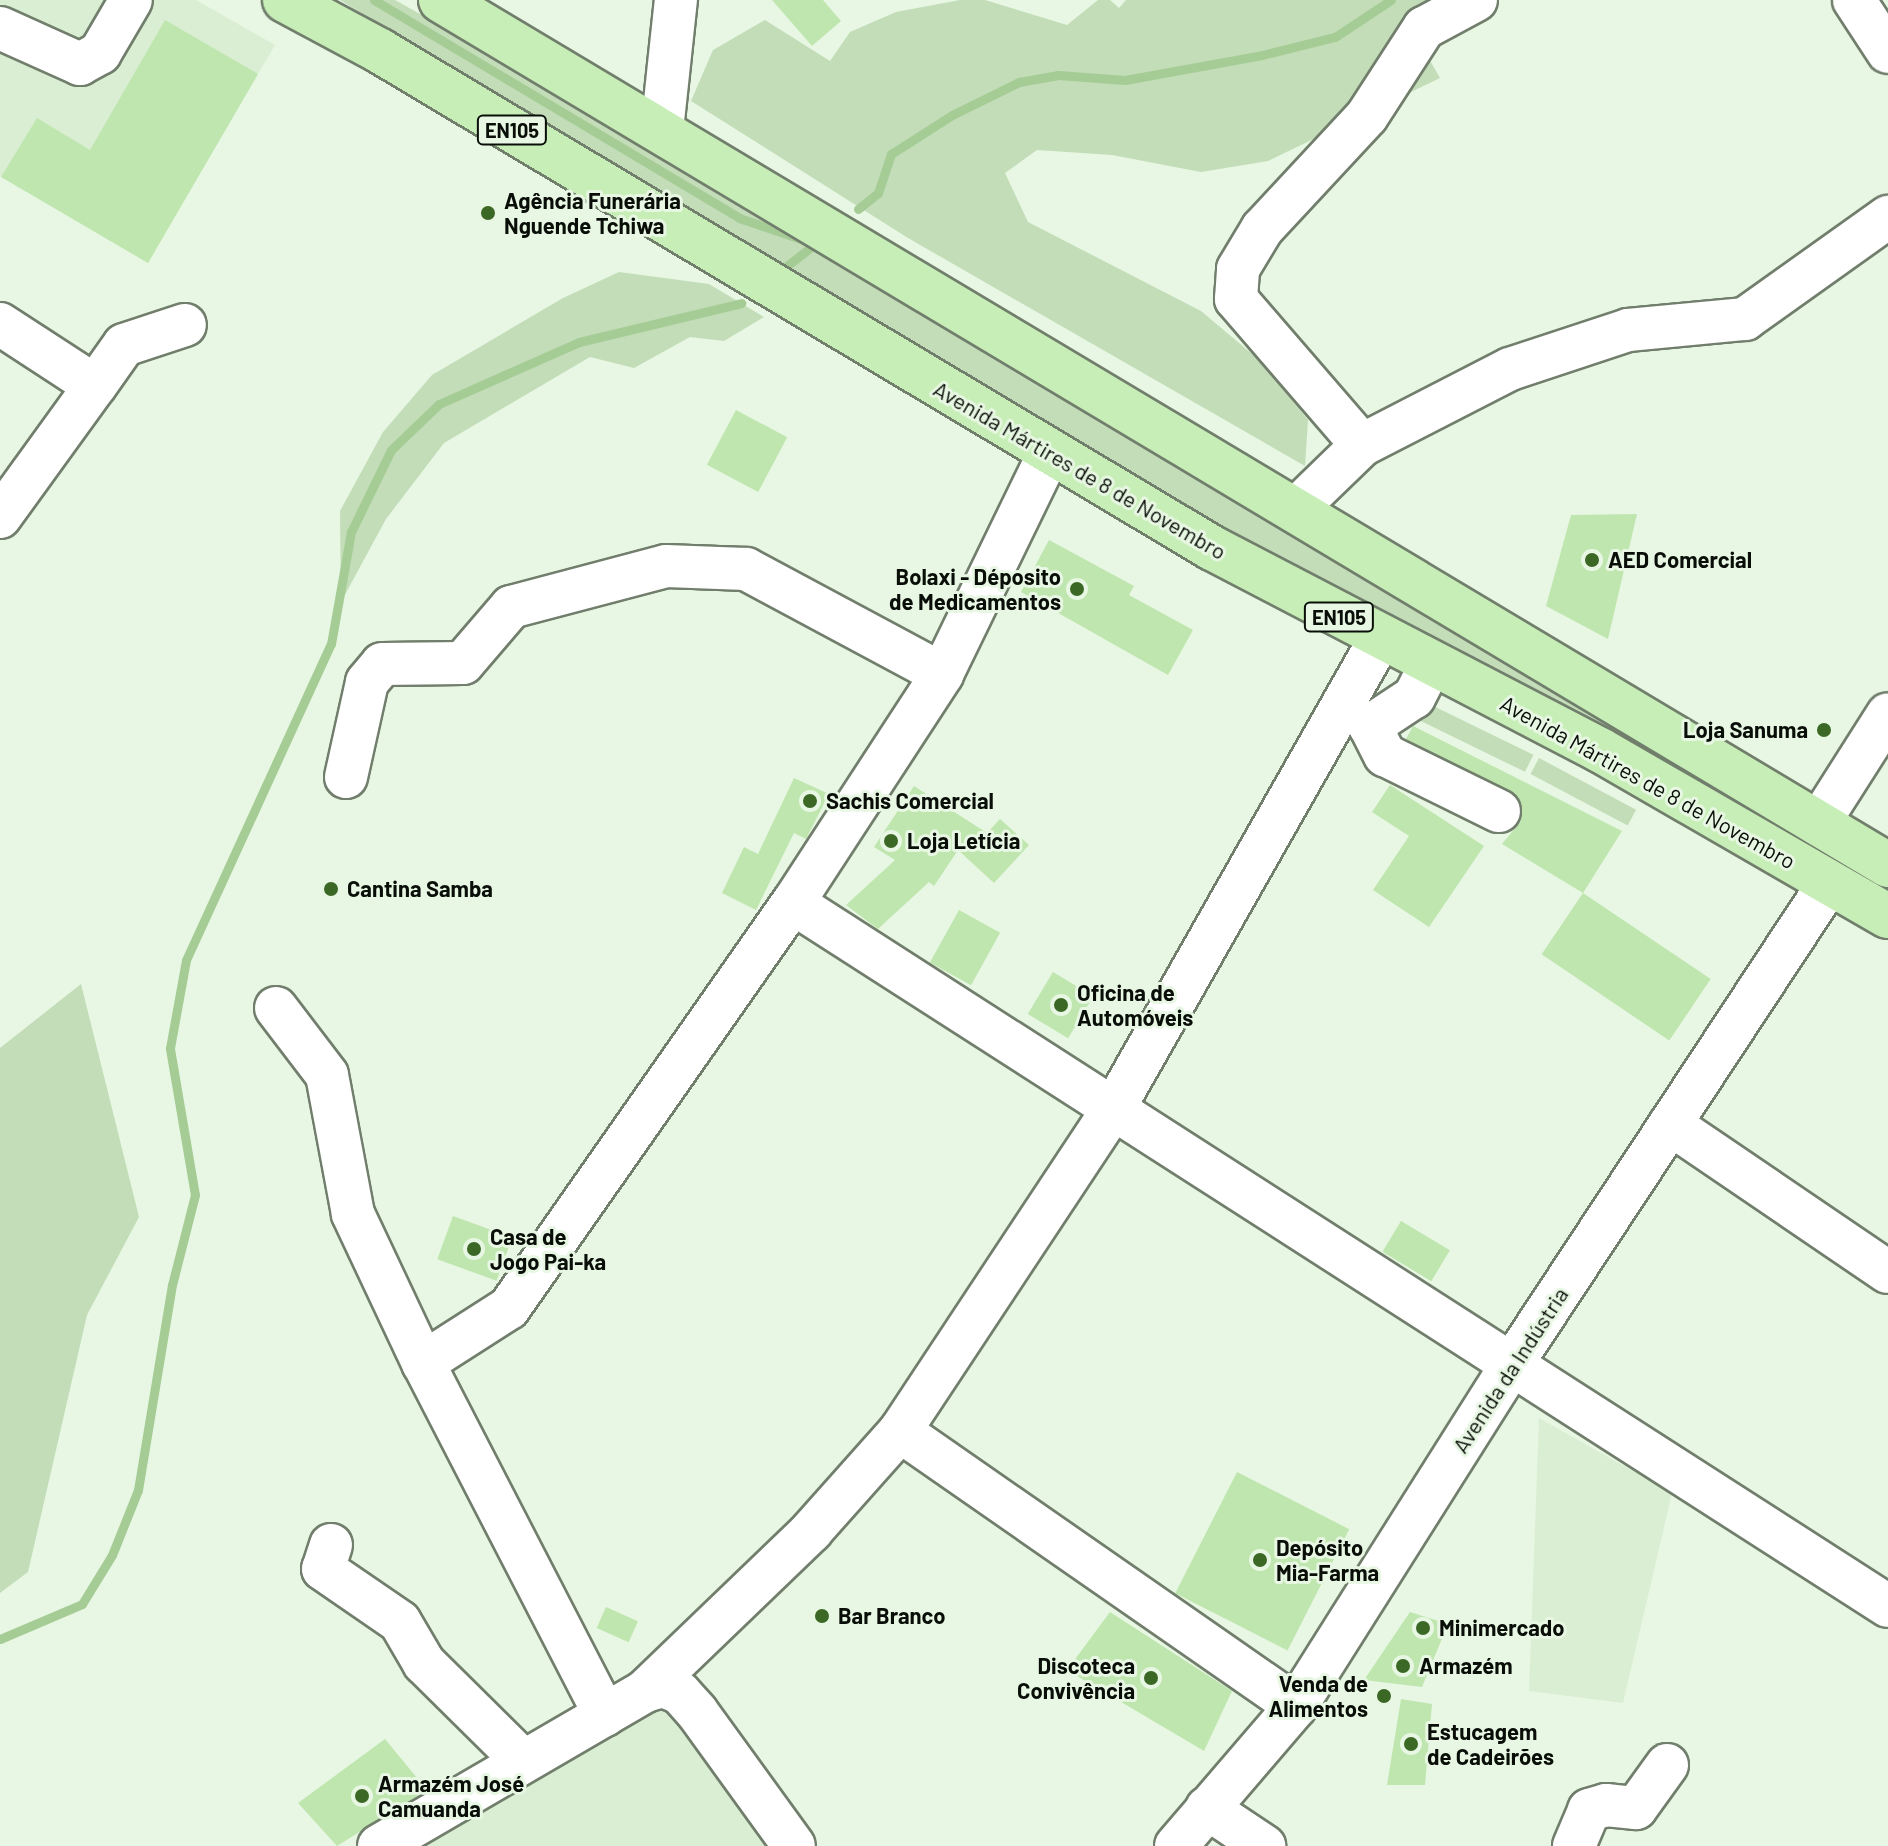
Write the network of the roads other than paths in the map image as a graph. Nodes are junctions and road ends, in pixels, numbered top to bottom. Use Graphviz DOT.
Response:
graph roads {
  1 [pos="131,0"];
  2 [pos="285,0"];
  3 [pos="441,0"];
  4 [pos="676,0"];
  5 [pos="1476,0"];
  6 [pos="1854,0"];
  7 [pos="0,28"];
  8 [pos="1888,52"];
  9 [pos="662,130"];
  10 [pos="1885,233"];
  11 [pos="0,324"];
  12 [pos="185,325"];
  13 [pos="95,386"];
  14 [pos="1362,445"];
  15 [pos="1049,454"];
  16 [pos="1297,508"];
  17 [pos="0,517"];
  18 [pos="1380,639"];
  19 [pos="1430,666"];
  20 [pos="942,674"];
  21 [pos="1888,714"];
  22 [pos="1355,718"];
  23 [pos="346,777"];
  24 [pos="1499,811"];
  25 [pos="1818,824"];
  26 [pos="1888,865"];
  27 [pos="1830,882"];
  28 [pos="793,903"];
  29 [pos="1888,916"];
  30 [pos="276,1008"];
  31 [pos="1114,1108"];
  32 [pos="1670,1124"];
  33 [pos="1888,1272"];
  34 [pos="423,1363"];
  35 [pos="1512,1364"];
  36 [pos="900,1431"];
  37 [pos="331,1545"];
  38 [pos="1888,1606"];
  39 [pos="645,1691"];
  40 [pos="1296,1706"];
  41 [pos="605,1715"];
  42 [pos="523,1761"];
  43 [pos="1667,1765"];
  44 [pos="1207,1808"];
  45 [pos="379,1846"];
  46 [pos="794,1846"];
  47 [pos="1176,1846"];
  48 [pos="1264,1846"];
  49 [pos="1574,1846"];
  1 -- 7 [label="street"];
  2 -- 15 [label="main road, Avenida Mártires de 8 de Novembro / EN105"];
  3 -- 9 [label="main road, Avenida Mártires de 8 de Novembro"];
  4 -- 9 [label="street"];
  5 -- 14 [label="street"];
  6 -- 8 [label="street"];
  9 -- 16 [label="main road, Avenida Mártires de 8 de Novembro"];
  10 -- 14 [label="street"];
  11 -- 13 [label="street"];
  12 -- 13 [label="street"];
  13 -- 17 [label="street"];
  14 -- 16 [label="street"];
  15 -- 18 [label="main road, Avenida Mártires de 8 de Novembro / EN105"];
  15 -- 20 [label="street"];
  16 -- 25 [label="main road, Avenida Mártires de 8 de Novembro"];
  18 -- 19 [label="main road, Avenida Mártires de 8 de Novembro / EN105"];
  18 -- 22 [label="street"];
  19 -- 22 [label="street"];
  19 -- 27 [label="main road, Avenida Mártires de 8 de Novembro / EN105"];
  20 -- 23 [label="street"];
  20 -- 28 [label="street"];
  21 -- 25 [label="street"];
  22 -- 24 [label="street"];
  22 -- 31 [label="street"];
  25 -- 26 [label="main road, Avenida Mártires de 8 de Novembro"];
  27 -- 29 [label="main road, Avenida Mártires de 8 de Novembro / EN105"];
  27 -- 32 [label="street, Avenida da Indústria"];
  28 -- 31 [label="street"];
  28 -- 34 [label="street"];
  30 -- 34 [label="street"];
  31 -- 35 [label="street"];
  31 -- 36 [label="street"];
  32 -- 33 [label="street"];
  32 -- 35 [label="street, Avenida da Indústria"];
  34 -- 41 [label="street"];
  35 -- 38 [label="street"];
  35 -- 40 [label="street, Avenida da Indústria"];
  36 -- 39 [label="street"];
  36 -- 40 [label="street"];
  37 -- 42 [label="street"];
  39 -- 41 [label="street"];
  39 -- 46 [label="street"];
  40 -- 44 [label="street, Avenida da Indústria"];
  41 -- 42 [label="street"];
  42 -- 45 [label="street"];
  43 -- 49 [label="street"];
  44 -- 47 [label="street, Avenida da Indústria"];
  44 -- 48 [label="street"];
}
